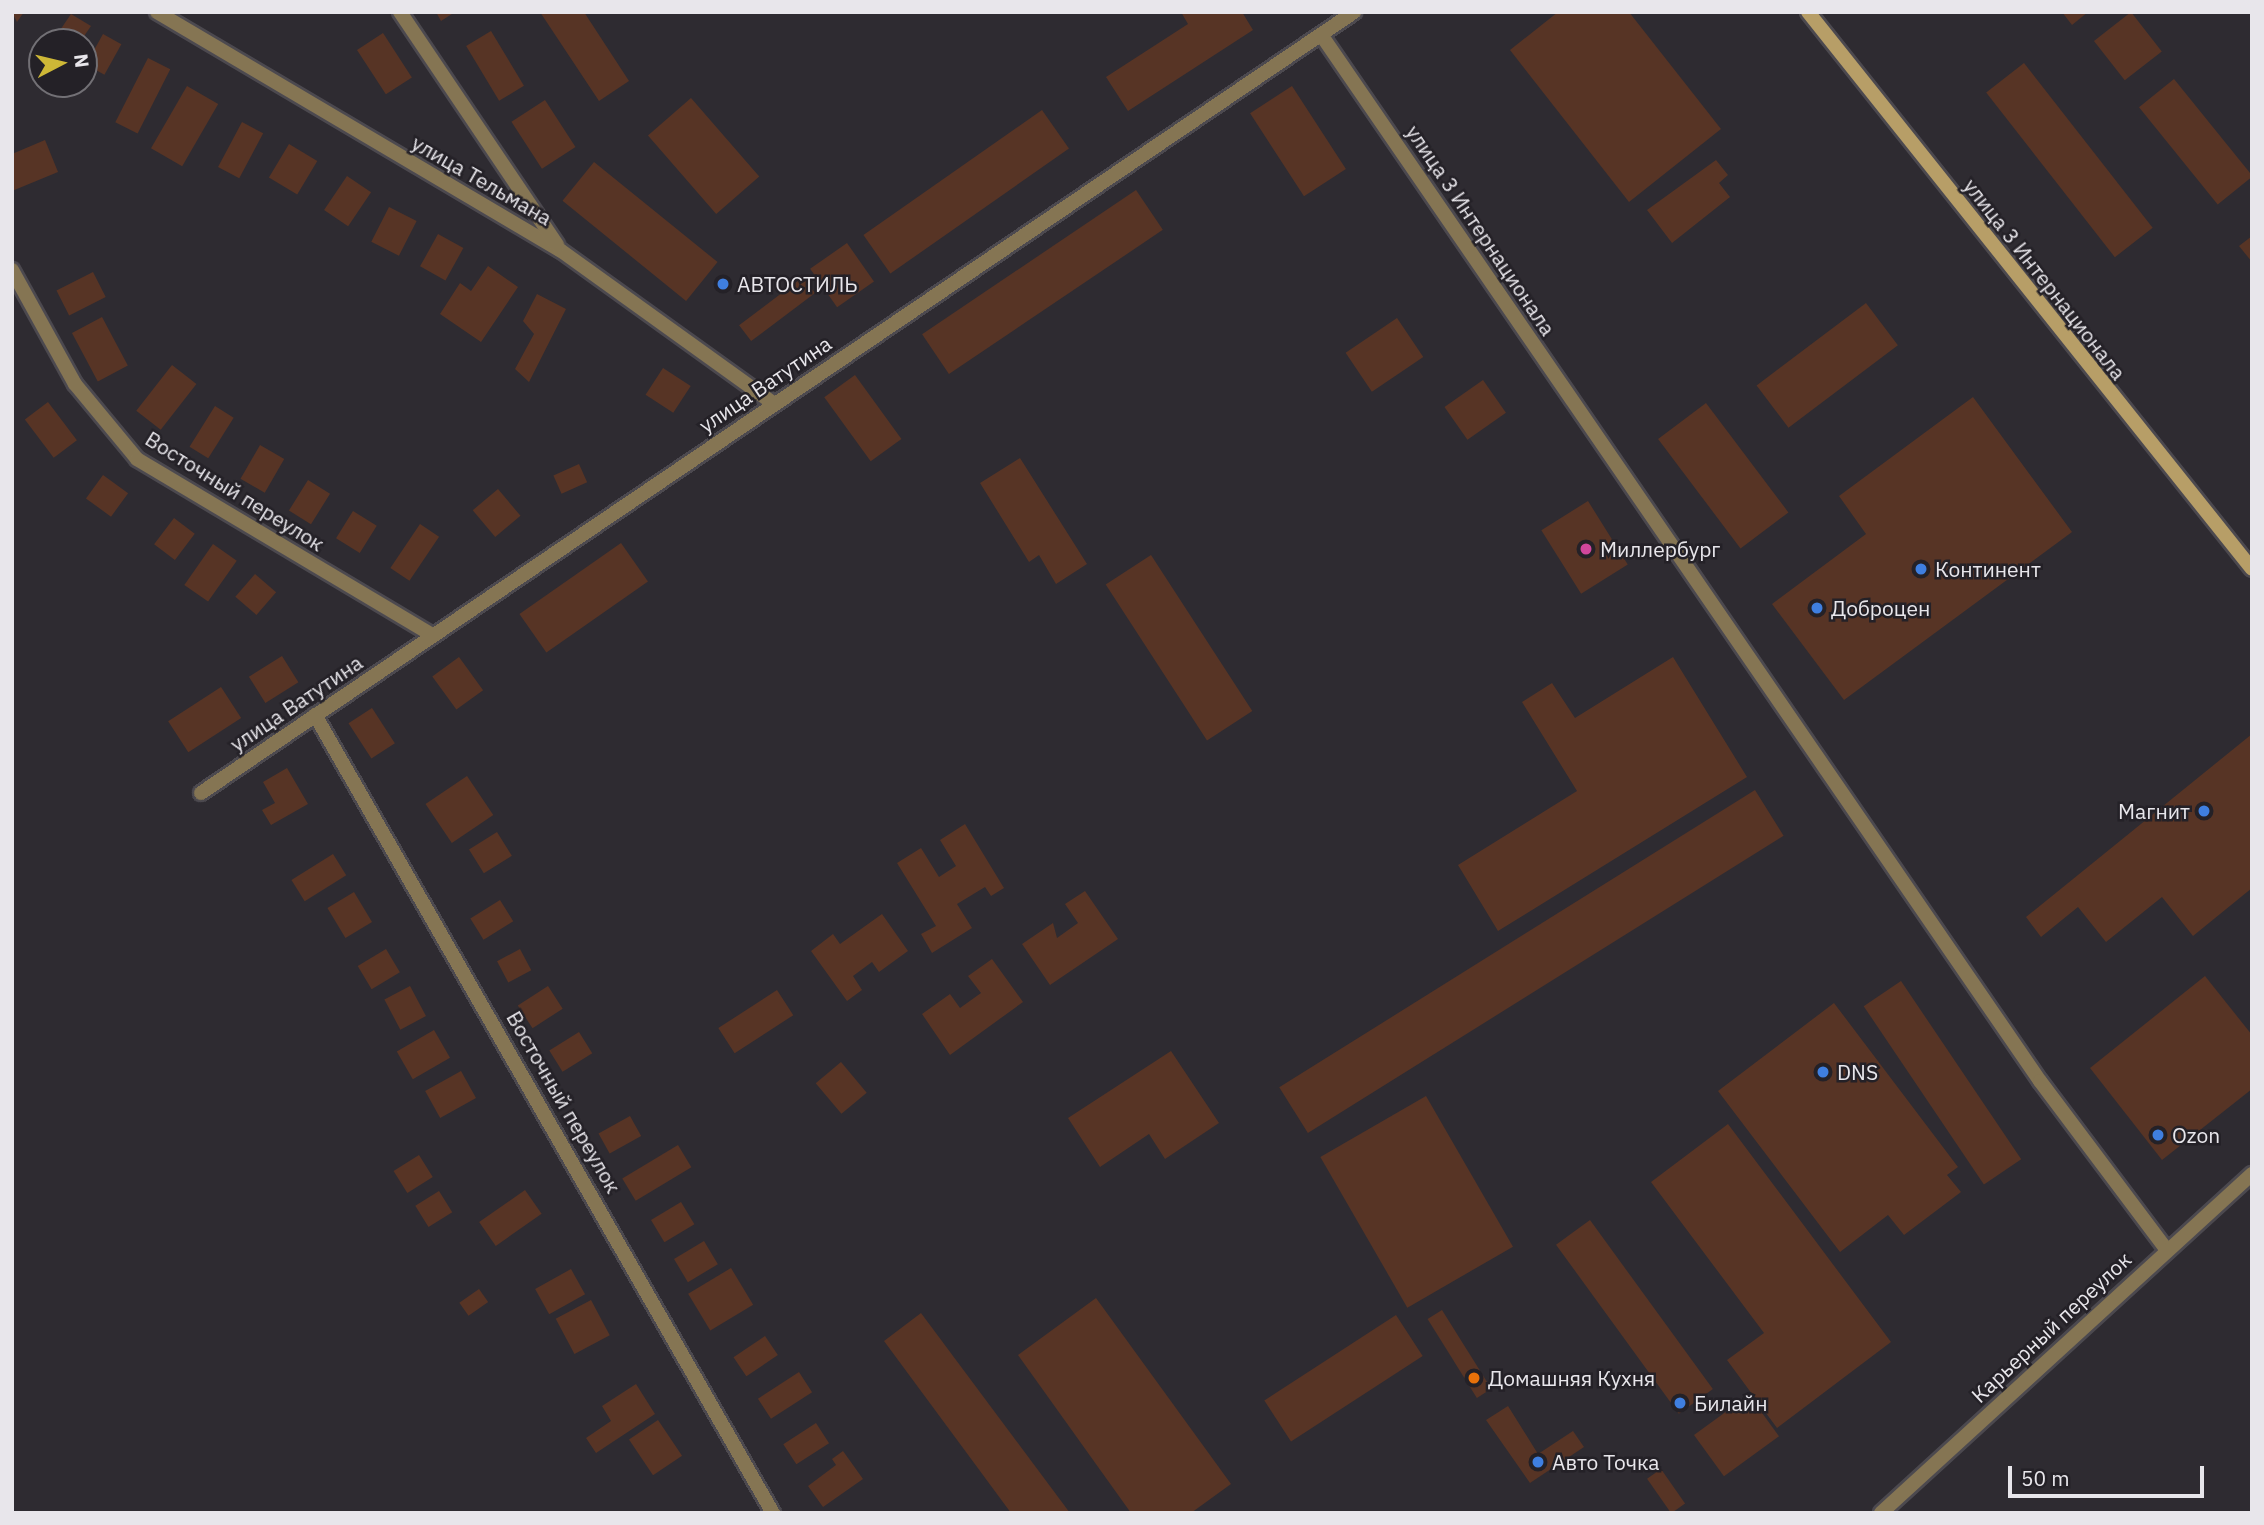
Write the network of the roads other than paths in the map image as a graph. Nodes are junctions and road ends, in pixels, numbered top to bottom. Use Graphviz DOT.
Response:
graph roads {
  1 [pos="157,12"];
  2 [pos="400,12"];
  3 [pos="1354,12"];
  4 [pos="1808,12"];
  5 [pos="1322,36"];
  6 [pos="559,250"];
  7 [pos="12,270"];
  8 [pos="773,403"];
  9 [pos="2252,569"];
  10 [pos="432,635"];
  11 [pos="315,715"];
  12 [pos="201,793"];
  13 [pos="2252,1174"];
  14 [pos="2166,1249"];
  15 [pos="773,1513"];
  16 [pos="1881,1513"];
  1 -- 6 [label="street, улица Тельмана"];
  2 -- 6 [label="street"];
  3 -- 5 [label="street, улица Ватутина"];
  4 -- 9 [label="main road, улица 3 Интернационала"];
  5 -- 8 [label="street, улица Ватутина"];
  5 -- 14 [label="street, улица 3 Интернационала"];
  6 -- 8 [label="street, улица Тельмана"];
  7 -- 10 [label="street, Восточный переулок"];
  8 -- 10 [label="street, улица Ватутина"];
  10 -- 11 [label="street, улица Ватутина"];
  11 -- 12 [label="street, улица Ватутина"];
  11 -- 15 [label="street, Восточный переулок"];
  13 -- 14 [label="street, Карьерный переулок"];
  14 -- 16 [label="street, Карьерный переулок"];
}
